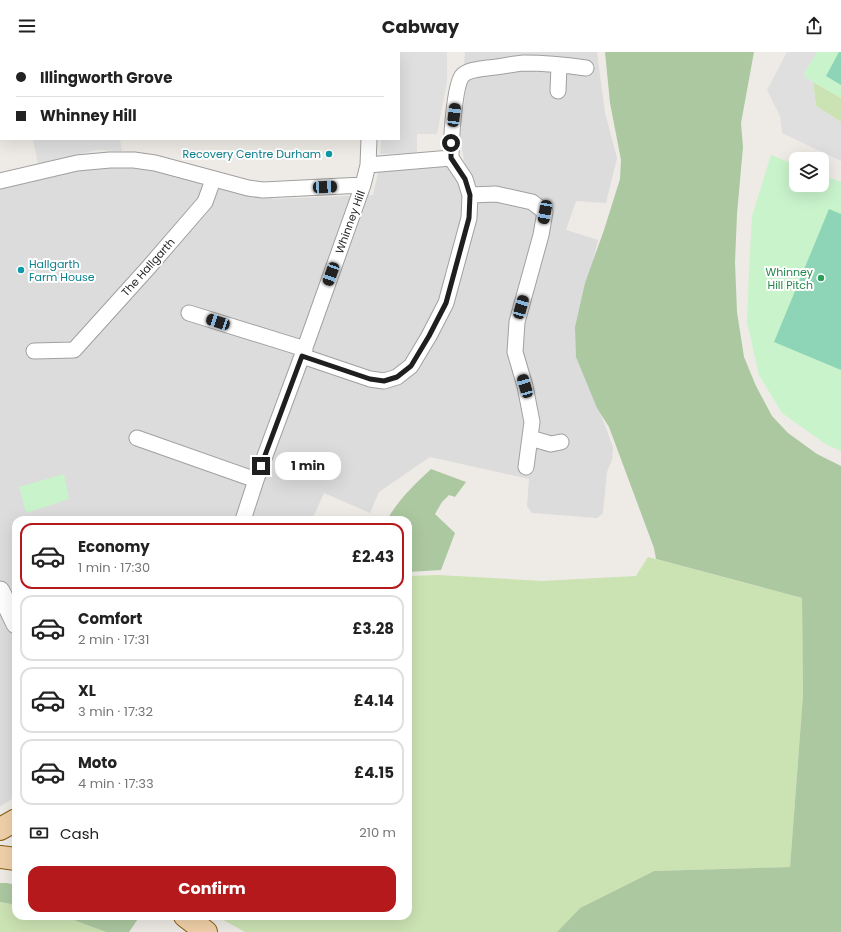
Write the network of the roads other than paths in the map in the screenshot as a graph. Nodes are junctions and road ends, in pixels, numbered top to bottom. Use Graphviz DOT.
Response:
graph roads {
  1 [pos="559,65"];
  2 [pos="586,68"];
  3 [pos="558,91"];
  4 [pos="370,140"];
  5 [pos="451,158"];
  6 [pos="368,165"];
  7 [pos="213,180"];
  8 [pos="0,181"];
  9 [pos="363,185"];
  10 [pos="470,195"];
  11 [pos="189,313"];
  12 [pos="34,351"];
  13 [pos="303,353"];
  14 [pos="137,438"];
  15 [pos="530,438"];
  16 [pos="561,442"];
  17 [pos="526,467"];
  18 [pos="256,480"];
  19 [pos="244,516"];
  20 [pos="0,591"];
  21 [pos="12,616"];
  22 [pos="12,822"];
  23 [pos="0,829"];
  24 [pos="0,857"];
  25 [pos="12,858"];
  26 [pos="191,920"];
  27 [pos="206,932"];
  1 -- 2 [label="street"];
  1 -- 3 [label="street"];
  1 -- 5 [label="street"];
  4 -- 6 [label="street, Whinney Hill"];
  5 -- 6 [label="street"];
  5 -- 10 [label="street"];
  6 -- 9 [label="street, Whinney Hill"];
  7 -- 8 [label="street"];
  7 -- 9 [label="street"];
  7 -- 12 [label="street, The Hallgarth"];
  9 -- 13 [label="street, Whinney Hill"];
  10 -- 13 [label="street"];
  10 -- 15 [label="street"];
  11 -- 13 [label="street"];
  13 -- 18 [label="street, Whinney Hill"];
  14 -- 18 [label="street"];
  15 -- 16 [label="street"];
  15 -- 17 [label="street"];
  18 -- 19 [label="street, Whinney Hill"];
  20 -- 21 [label="street"];
  22 -- 23 [label="main road"];
  24 -- 25 [label="main road"];
  26 -- 27 [label="main road"];
}
